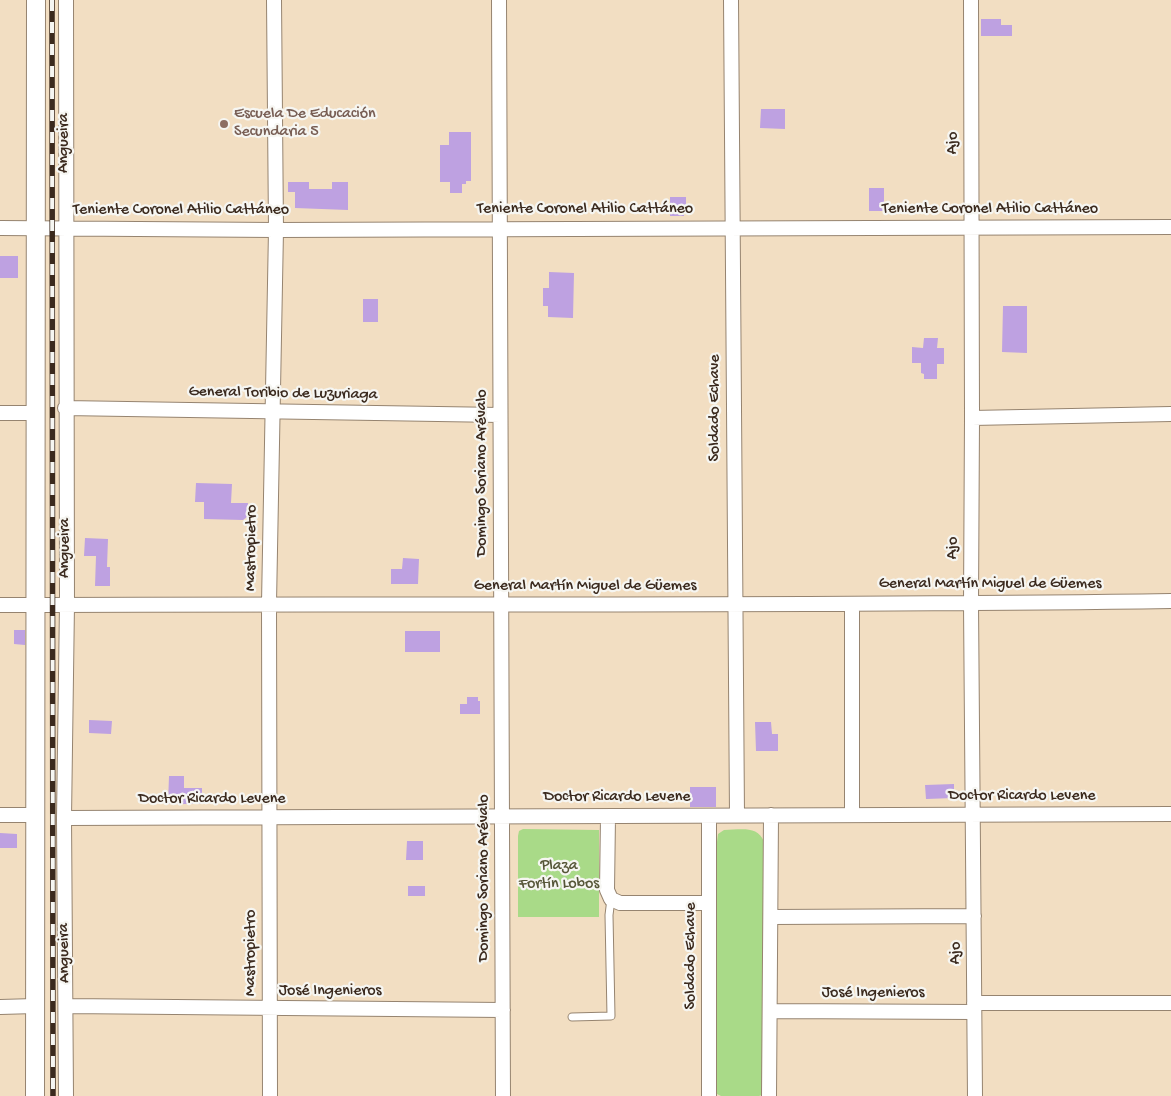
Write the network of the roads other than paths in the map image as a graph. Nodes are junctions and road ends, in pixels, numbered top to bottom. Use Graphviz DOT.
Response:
graph roads {
  1 [pos="36,0"];
  2 [pos="66,0"];
  3 [pos="274,0"];
  4 [pos="499,0"];
  5 [pos="731,0"];
  6 [pos="971,0"];
  7 [pos="733,227"];
  8 [pos="972,227"];
  9 [pos="1171,227"];
  10 [pos="0,228"];
  11 [pos="35,228"];
  12 [pos="65,228"];
  13 [pos="500,228"];
  14 [pos="276,230"];
  15 [pos="65,408"];
  16 [pos="272,412"];
  17 [pos="0,413"];
  18 [pos="36,413"];
  19 [pos="1171,414"];
  20 [pos="500,415"];
  21 [pos="972,418"];
  22 [pos="1171,601"];
  23 [pos="67,604"];
  24 [pos="269,604"];
  25 [pos="735,604"];
  26 [pos="852,604"];
  27 [pos="971,604"];
  28 [pos="0,605"];
  29 [pos="36,605"];
  30 [pos="501,606"];
  31 [pos="974,814"];
  32 [pos="1171,814"];
  33 [pos="0,815"];
  34 [pos="35,815"];
  35 [pos="736,815"];
  36 [pos="771,815"];
  37 [pos="852,815"];
  38 [pos="502,816"];
  39 [pos="709,816"];
  40 [pos="269,817"];
  41 [pos="608,817"];
  42 [pos="64,818"];
  43 [pos="611,899"];
  44 [pos="709,903"];
  45 [pos="974,916"];
  46 [pos="771,917"];
  47 [pos="1171,1003"];
  48 [pos="35,1006"];
  49 [pos="66,1006"];
  50 [pos="0,1007"];
  51 [pos="974,1008"];
  52 [pos="270,1009"];
  53 [pos="503,1010"];
  54 [pos="771,1011"];
  55 [pos="572,1017"];
  56 [pos="35,1096"];
  57 [pos="66,1096"];
  58 [pos="270,1096"];
  59 [pos="503,1096"];
  60 [pos="709,1096"];
  61 [pos="769,1096"];
  62 [pos="975,1096"];
  1 -- 11 [label="street, Angueira"];
  2 -- 12 [label="street, Angueira"];
  3 -- 14 [label="street, Mastropietro"];
  4 -- 13 [label="street, Domingo Soriano Arévalo"];
  5 -- 7 [label="street, Soldado Echave"];
  6 -- 8 [label="street, Ajo"];
  7 -- 8 [label="street, Teniente Coronel Atilio Cattáneo"];
  7 -- 13 [label="street, Teniente Coronel Atilio Cattáneo"];
  7 -- 25 [label="street, Soldado Echave"];
  8 -- 9 [label="street, Teniente Coronel Atilio Cattáneo"];
  8 -- 21 [label="street, Ajo"];
  10 -- 11 [label="street, Teniente Coronel Atilio Cattáneo"];
  11 -- 12 [label="street, Teniente Coronel Atilio Cattáneo"];
  11 -- 18 [label="street, Angueira"];
  12 -- 14 [label="street, Teniente Coronel Atilio Cattáneo"];
  12 -- 15 [label="street, Angueira"];
  13 -- 14 [label="street, Teniente Coronel Atilio Cattáneo"];
  13 -- 20 [label="street, Domingo Soriano Arévalo"];
  14 -- 16 [label="street, Mastropietro"];
  15 -- 16 [label="street, General Toribio de Luzuriaga"];
  15 -- 23 [label="street, Angueira"];
  16 -- 20 [label="street, General Toribio de Luzuriaga"];
  16 -- 24 [label="street, Mastropietro"];
  17 -- 18 [label="street"];
  18 -- 29 [label="street, Angueira"];
  19 -- 21 [label="street"];
  20 -- 30 [label="street, Domingo Soriano Arévalo"];
  21 -- 27 [label="street, Ajo"];
  22 -- 27 [label="street, General Martín Miguel de Güemes"];
  23 -- 24 [label="street, General Martín Miguel de Güemes"];
  23 -- 29 [label="street, General Martín Miguel de Güemes"];
  23 -- 42 [label="street, Angueira"];
  24 -- 30 [label="street, General Martín Miguel de Güemes"];
  24 -- 40 [label="street, Mastropietro"];
  25 -- 26 [label="street, General Martín Miguel de Güemes"];
  25 -- 30 [label="street, General Martín Miguel de Güemes"];
  25 -- 35 [label="street, Soldado Echave"];
  26 -- 27 [label="street, General Martín Miguel de Güemes"];
  26 -- 37 [label="street"];
  27 -- 31 [label="street, Ajo"];
  28 -- 29 [label="street, General Martín Miguel de Güemes"];
  29 -- 34 [label="street, Angueira"];
  30 -- 38 [label="street, Domingo Soriano Arévalo"];
  31 -- 32 [label="street, Doctor Ricardo Levene"];
  31 -- 37 [label="street, Doctor Ricardo Levene"];
  31 -- 45 [label="street, Ajo"];
  33 -- 34 [label="street"];
  34 -- 48 [label="street, Angueira"];
  35 -- 36 [label="street, Doctor Ricardo Levene"];
  35 -- 39 [label="street, Doctor Ricardo Levene"];
  36 -- 37 [label="street, Doctor Ricardo Levene"];
  36 -- 46 [label="street"];
  38 -- 40 [label="street, Doctor Ricardo Levene"];
  38 -- 41 [label="street, Doctor Ricardo Levene"];
  38 -- 53 [label="street, Domingo Soriano Arévalo"];
  39 -- 41 [label="street, Doctor Ricardo Levene"];
  39 -- 44 [label="street, Soldado Echave"];
  40 -- 42 [label="street, Doctor Ricardo Levene"];
  40 -- 52 [label="street, Mastropietro"];
  41 -- 43 [label="street"];
  42 -- 49 [label="street, Angueira"];
  43 -- 44 [label="street"];
  43 -- 55 [label="lane"];
  44 -- 60 [label="street, Soldado Echave"];
  45 -- 46 [label="street"];
  45 -- 51 [label="street, Ajo"];
  46 -- 54 [label="street"];
  47 -- 51 [label="street, José Ingenieros"];
  48 -- 50 [label="street"];
  48 -- 56 [label="street, Angueira"];
  49 -- 52 [label="street, José Ingenieros"];
  49 -- 57 [label="street, Angueira"];
  51 -- 54 [label="street, José Ingenieros"];
  51 -- 62 [label="street, Ajo"];
  52 -- 53 [label="street, José Ingenieros"];
  52 -- 58 [label="street, Mastropietro"];
  53 -- 59 [label="street, Domingo Soriano Arévalo"];
  54 -- 61 [label="street"];
}
